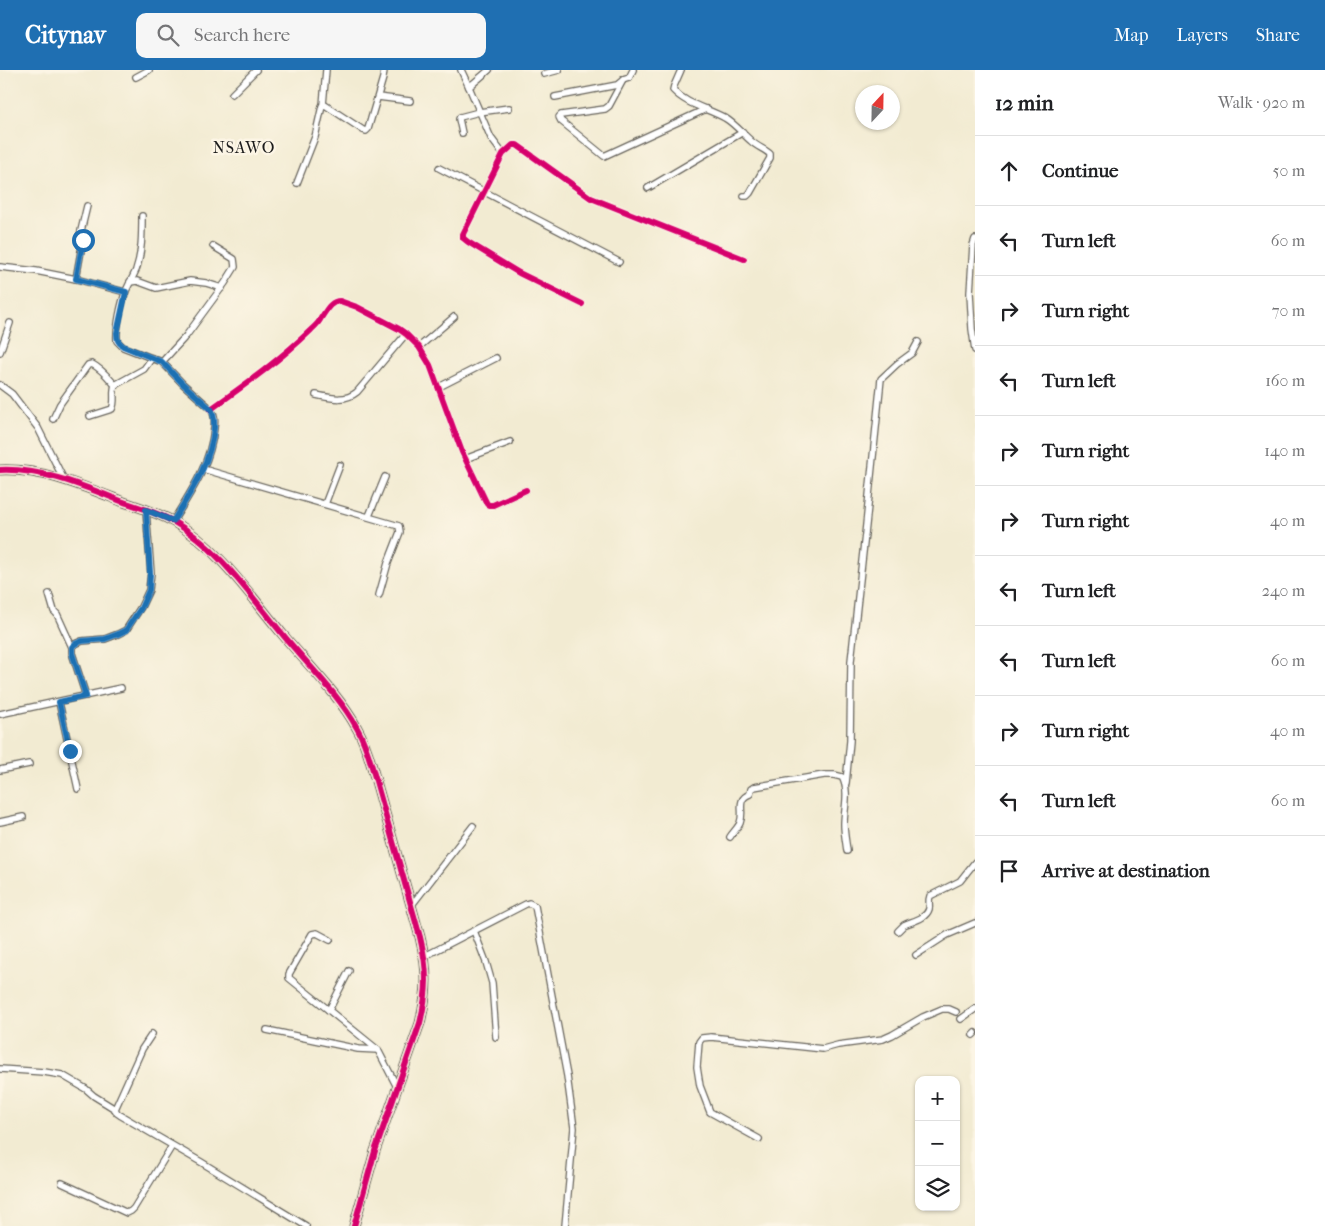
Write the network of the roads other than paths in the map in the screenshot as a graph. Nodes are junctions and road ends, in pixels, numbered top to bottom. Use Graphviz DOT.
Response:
graph roads {
  1 [pos="149,70"];
  2 [pos="256,70"];
  3 [pos="326,70"];
  4 [pos="384,70"];
  5 [pos="461,70"];
  6 [pos="489,70"];
  7 [pos="558,70"];
  8 [pos="633,70"];
  9 [pos="681,70"];
  10 [pos="544,74"];
  11 [pos="136,77"];
  12 [pos="623,80"];
  13 [pos="469,87"];
  14 [pos="232,94"];
  15 [pos="378,97"];
  16 [pos="555,97"];
  17 [pos="410,101"];
  18 [pos="323,105"];
  19 [pos="509,108"];
  20 [pos="706,109"];
  21 [pos="479,112"];
  22 [pos="743,132"];
  23 [pos="462,133"];
  24 [pos="503,154"];
  25 [pos="439,168"];
  26 [pos="297,183"];
  27 [pos="648,188"];
  28 [pos="484,191"];
  29 [pos="744,196"];
  30 [pos="87,206"];
  31 [pos="142,216"];
  32 [pos="975,239"];
  33 [pos="213,246"];
  34 [pos="744,259"];
  35 [pos="619,262"];
  36 [pos="0,267"];
  37 [pos="76,279"];
  38 [pos="130,282"];
  39 [pos="222,288"];
  40 [pos="126,292"];
  41 [pos="582,304"];
  42 [pos="454,317"];
  43 [pos="10,323"];
  44 [pos="406,334"];
  45 [pos="918,342"];
  46 [pos="419,347"];
  47 [pos="975,350"];
  48 [pos="0,352"];
  49 [pos="152,358"];
  50 [pos="496,358"];
  51 [pos="162,362"];
  52 [pos="0,384"];
  53 [pos="114,385"];
  54 [pos="439,387"];
  55 [pos="316,395"];
  56 [pos="211,409"];
  57 [pos="90,416"];
  58 [pos="53,419"];
  59 [pos="510,442"];
  60 [pos="465,459"];
  61 [pos="340,465"];
  62 [pos="203,469"];
  63 [pos="0,470"];
  64 [pos="385,477"];
  65 [pos="64,480"];
  66 [pos="526,490"];
  67 [pos="325,504"];
  68 [pos="146,510"];
  69 [pos="369,516"];
  70 [pos="173,521"];
  71 [pos="49,594"];
  72 [pos="379,595"];
  73 [pos="72,647"];
  74 [pos="120,688"];
  75 [pos="86,696"];
  76 [pos="59,702"];
  77 [pos="0,714"];
  78 [pos="29,764"];
  79 [pos="0,770"];
  80 [pos="846,783"];
  81 [pos="78,789"];
  82 [pos="23,817"];
  83 [pos="0,822"];
  84 [pos="473,826"];
  85 [pos="730,837"];
  86 [pos="847,852"];
  87 [pos="975,862"];
  88 [pos="411,906"];
  89 [pos="975,923"];
  90 [pos="474,931"];
  91 [pos="898,931"];
  92 [pos="330,940"];
  93 [pos="916,954"];
  94 [pos="425,956"];
  95 [pos="349,971"];
  96 [pos="975,1009"];
  97 [pos="330,1010"];
  98 [pos="956,1012"];
  99 [pos="961,1019"];
  100 [pos="267,1030"];
  101 [pos="152,1034"];
  102 [pos="496,1037"];
  103 [pos="378,1050"];
  104 [pos="0,1069"];
  105 [pos="397,1087"];
  106 [pos="115,1109"];
  107 [pos="759,1139"];
  108 [pos="172,1146"];
  109 [pos="62,1183"];
  110 [pos="306,1226"];
  111 [pos="354,1226"];
  112 [pos="565,1226"];
  1 -- 11 [label="street"];
  2 -- 14 [label="street"];
  3 -- 18 [label="street"];
  4 -- 15 [label="street"];
  5 -- 13 [label="street"];
  6 -- 13 [label="street"];
  7 -- 10 [label="street"];
  8 -- 12 [label="street"];
  9 -- 20 [label="street"];
  12 -- 16 [label="street"];
  12 -- 20 [label="street"];
  13 -- 21 [label="street"];
  15 -- 17 [label="street"];
  15 -- 18 [label="street"];
  18 -- 26 [label="street"];
  19 -- 21 [label="street"];
  20 -- 22 [label="street"];
  21 -- 23 [label="street"];
  21 -- 24 [label="street"];
  22 -- 27 [label="street"];
  22 -- 29 [label="street"];
  24 -- 28 [label="street"];
  24 -- 34 [label="street"];
  25 -- 28 [label="street"];
  28 -- 35 [label="street"];
  28 -- 41 [label="street"];
  30 -- 37 [label="street"];
  31 -- 38 [label="street"];
  32 -- 47 [label="street"];
  33 -- 39 [label="street"];
  36 -- 37 [label="street"];
  37 -- 40 [label="street"];
  38 -- 39 [label="street"];
  38 -- 40 [label="street"];
  39 -- 51 [label="street"];
  40 -- 49 [label="street"];
  42 -- 46 [label="street"];
  43 -- 48 [label="street"];
  44 -- 46 [label="street"];
  44 -- 55 [label="street"];
  44 -- 56 [label="street"];
  45 -- 80 [label="street"];
  46 -- 54 [label="street"];
  49 -- 51 [label="street"];
  49 -- 53 [label="street"];
  50 -- 54 [label="street"];
  51 -- 56 [label="street"];
  52 -- 65 [label="street"];
  53 -- 57 [label="street"];
  53 -- 58 [label="street"];
  54 -- 60 [label="street"];
  56 -- 62 [label="street"];
  59 -- 60 [label="street"];
  60 -- 66 [label="street"];
  61 -- 67 [label="street"];
  62 -- 67 [label="street"];
  62 -- 70 [label="street"];
  63 -- 65 [label="street"];
  64 -- 69 [label="street"];
  65 -- 68 [label="street"];
  67 -- 69 [label="street"];
  68 -- 70 [label="street"];
  68 -- 73 [label="street"];
  69 -- 72 [label="street"];
  70 -- 88 [label="street"];
  71 -- 73 [label="street"];
  73 -- 75 [label="street"];
  74 -- 75 [label="street"];
  75 -- 76 [label="street"];
  76 -- 77 [label="street"];
  76 -- 81 [label="street"];
  78 -- 79 [label="street"];
  80 -- 85 [label="street"];
  80 -- 86 [label="street"];
  82 -- 83 [label="street"];
  84 -- 88 [label="street"];
  87 -- 91 [label="street"];
  88 -- 94 [label="street"];
  89 -- 93 [label="street"];
  90 -- 94 [label="street"];
  90 -- 102 [label="street"];
  90 -- 112 [label="street"];
  92 -- 97 [label="street"];
  94 -- 105 [label="street"];
  95 -- 97 [label="street"];
  96 -- 99 [label="street"];
  97 -- 103 [label="street"];
  98 -- 107 [label="street"];
  100 -- 103 [label="street"];
  101 -- 106 [label="street"];
  103 -- 105 [label="street"];
  104 -- 106 [label="street"];
  105 -- 111 [label="street"];
  106 -- 108 [label="street"];
  108 -- 109 [label="street"];
  108 -- 110 [label="street"];
}
